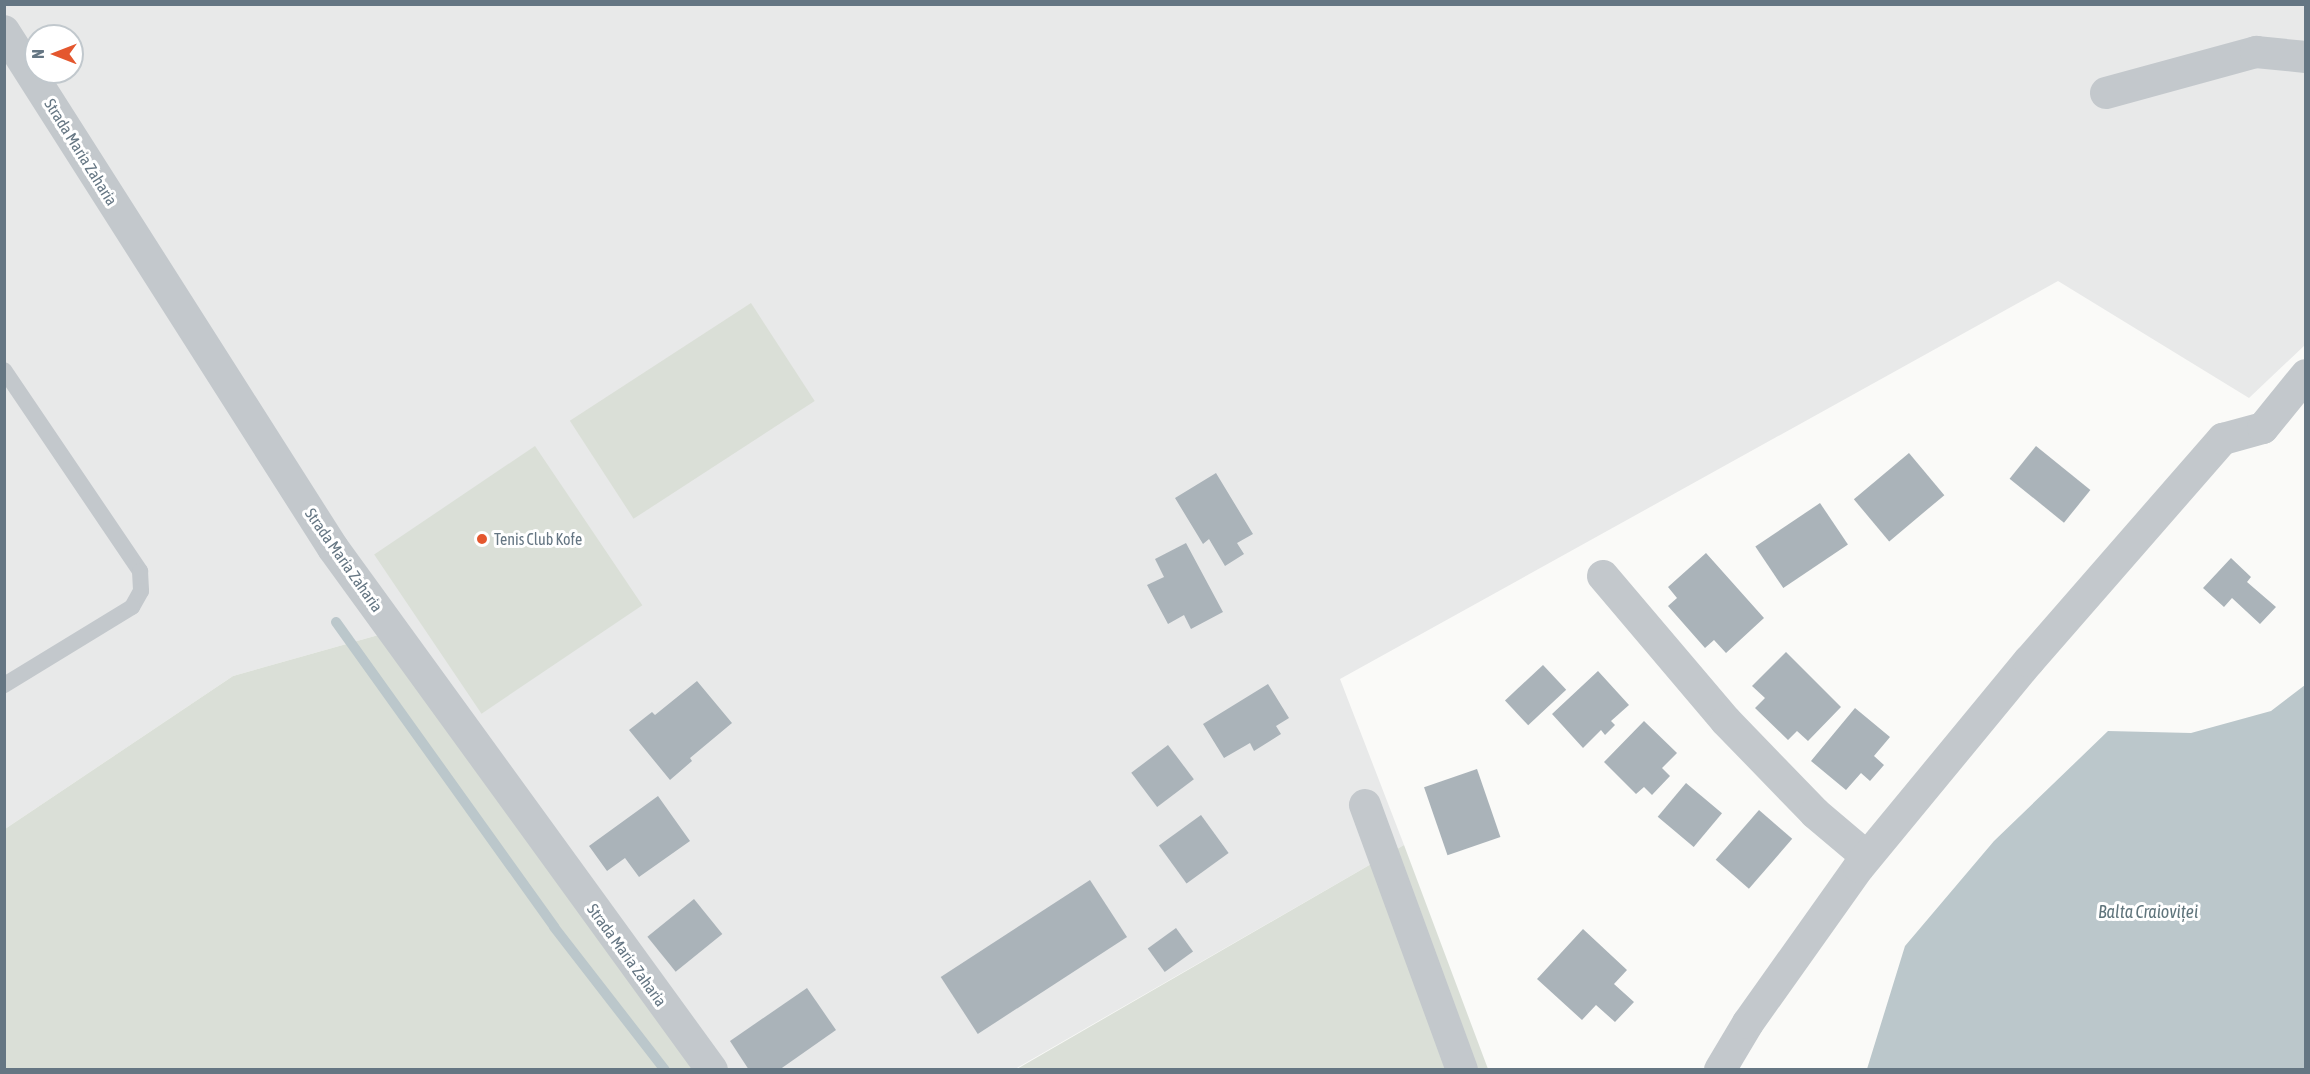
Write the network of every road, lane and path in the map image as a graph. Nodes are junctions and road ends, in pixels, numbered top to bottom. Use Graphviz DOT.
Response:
graph roads {
  1 [pos="4,31"];
  2 [pos="2306,57"];
  3 [pos="2106,93"];
  4 [pos="4,370"];
  5 [pos="2306,375"];
  6 [pos="1603,576"];
  7 [pos="4,685"];
  8 [pos="1365,805"];
  9 [pos="1868,857"];
  10 [pos="712,1070"];
  11 [pos="1462,1070"];
  12 [pos="1720,1070"];
  1 -- 10 [label="street, Strada Maria Zaharia"];
  2 -- 3 [label="street"];
  4 -- 7 [label="lane"];
  5 -- 9 [label="street"];
  6 -- 9 [label="street"];
  8 -- 11 [label="street"];
  9 -- 12 [label="street"];
}
